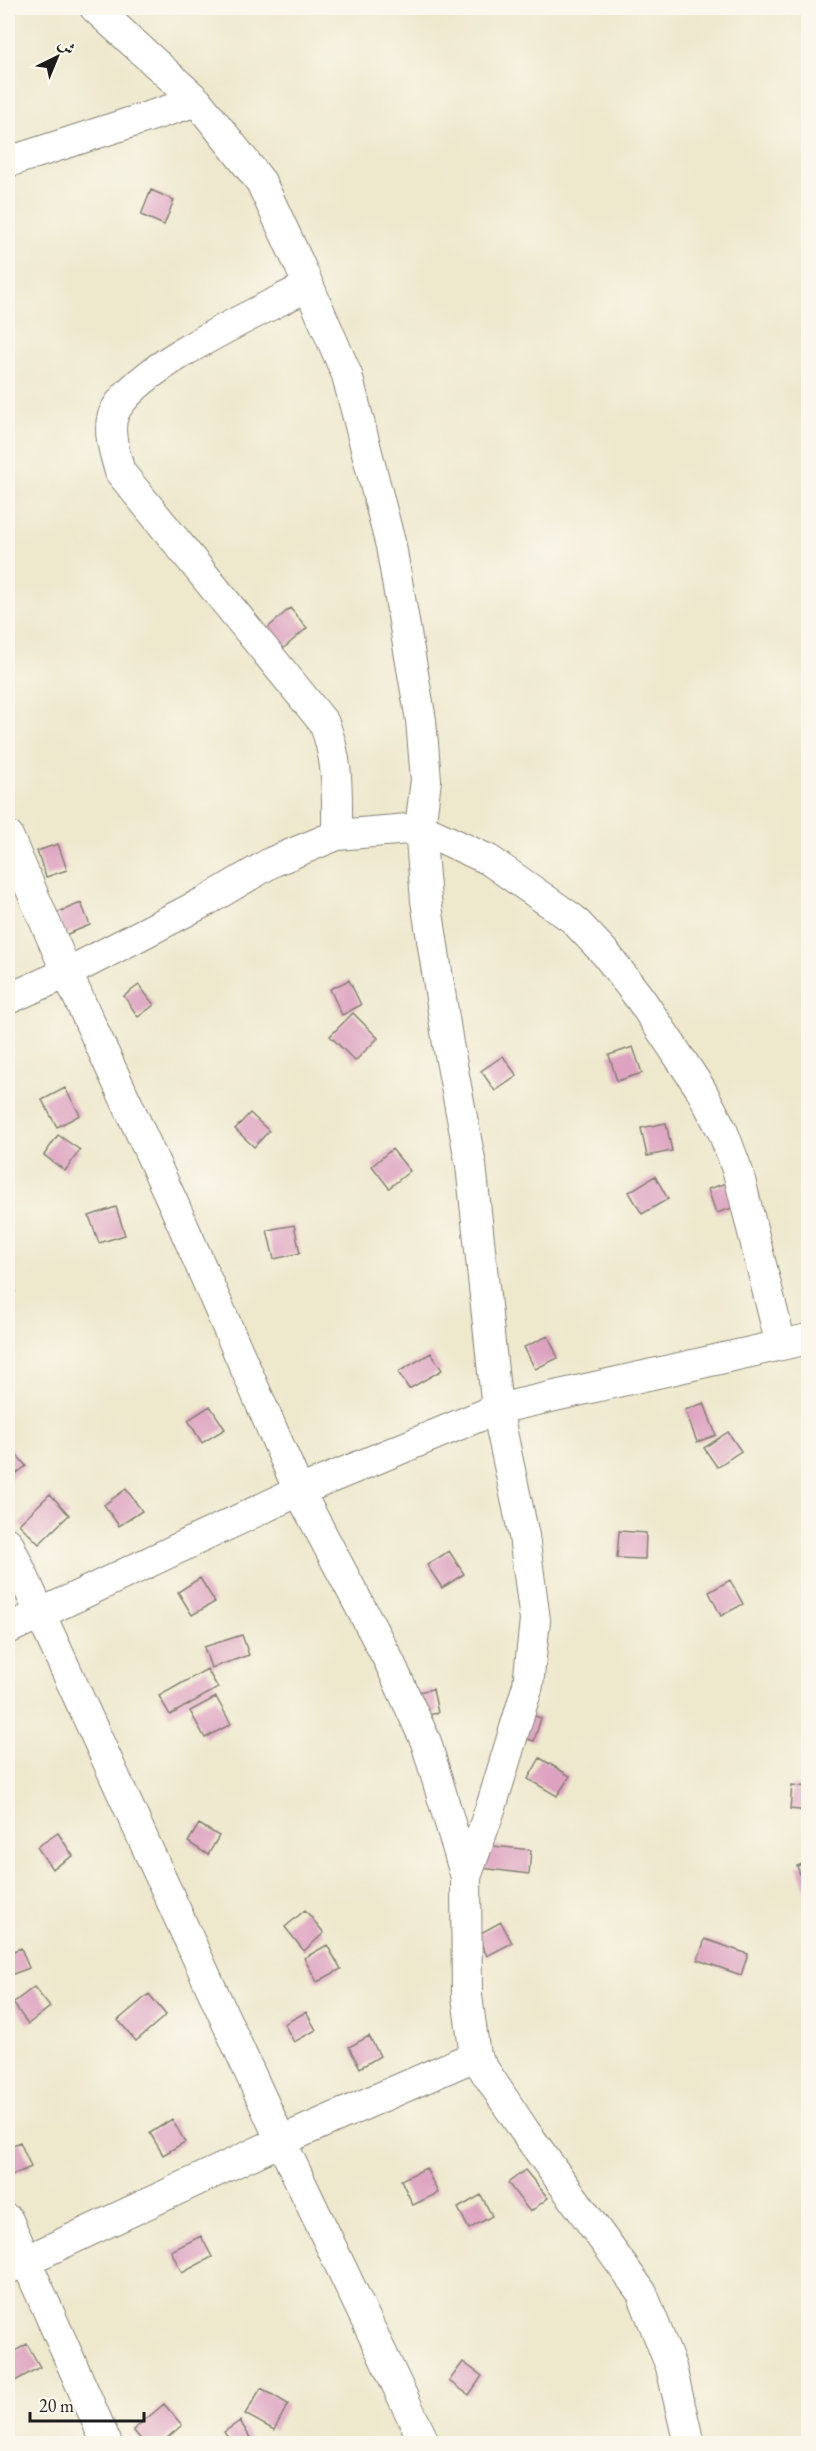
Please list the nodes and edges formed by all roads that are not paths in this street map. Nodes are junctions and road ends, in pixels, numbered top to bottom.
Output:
1 (95, 8) edge
2 (197, 101) junction
3 (8, 162) edge
4 (308, 286) junction
5 (420, 828) junction
6 (337, 835) junction
7 (8, 836) edge
8 (67, 973) junction
9 (8, 999) edge
10 (795, 1342) edge
11 (497, 1408) junction
12 (299, 1491) junction
13 (8, 1542) edge
14 (40, 1613) junction
15 (8, 1629) edge
16 (466, 1877) junction
17 (475, 2056) junction
18 (281, 2141) junction
19 (8, 2220) edge
20 (17, 2265) edge
21 (106, 2444) edge
22 (425, 2444) edge
23 (689, 2444) edge

1 - 2 street
2 - 3 street
2 - 4 street
4 - 5 street
4 - 6 street
5 - 6 street
5 - 10 street
5 - 11 street
6 - 8 street
7 - 8 street
8 - 9 street
8 - 12 street
10 - 11 street
11 - 12 street
11 - 16 street
12 - 14 street
12 - 16 street
13 - 14 street
14 - 15 street
14 - 18 street
16 - 17 street
17 - 18 street
17 - 23 street
18 - 20 street
18 - 22 street
19 - 20 street
20 - 21 street

